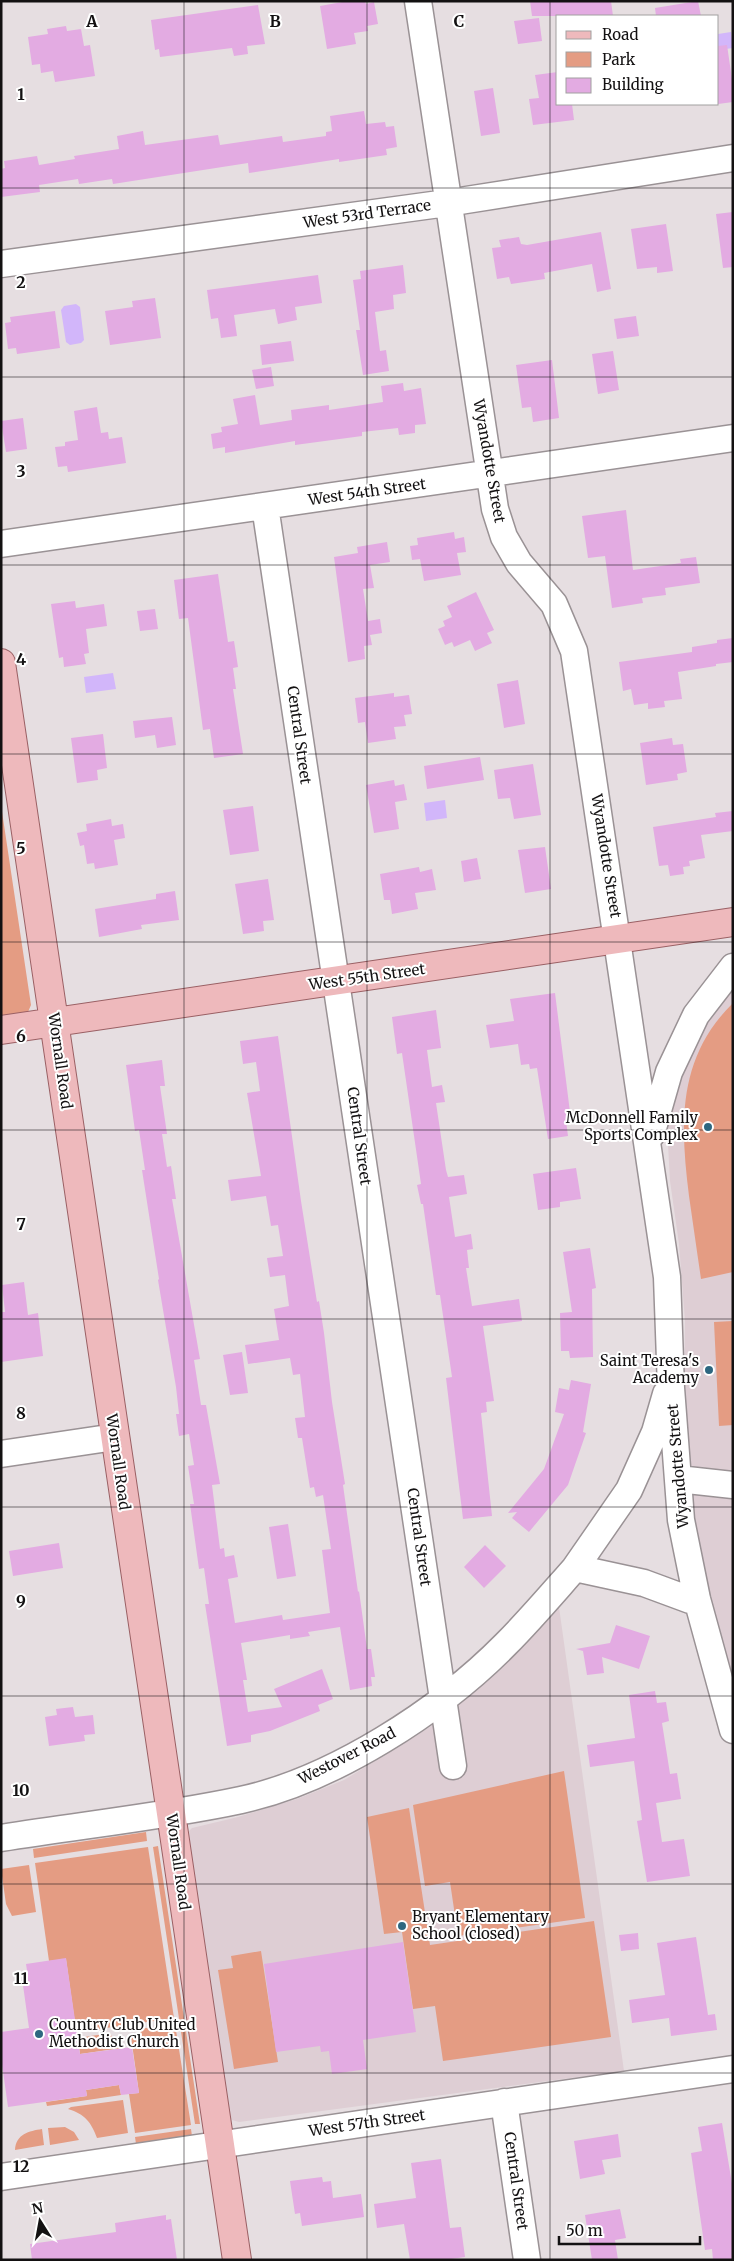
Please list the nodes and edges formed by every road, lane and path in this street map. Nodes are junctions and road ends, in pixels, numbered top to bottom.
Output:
1 (418, 1) edge
2 (733, 158) edge
3 (447, 203) junction
4 (1, 264) edge
5 (733, 438) edge
6 (489, 474) junction
7 (265, 506) junction
8 (1, 544) edge
9 (1, 664) edge
10 (733, 922) edge
11 (618, 939) junction
12 (733, 967) edge
13 (336, 981) junction
14 (54, 1022) junction
15 (1, 1030) edge
16 (648, 1145) junction
17 (671, 1388) junction
18 (115, 1437) junction
19 (1, 1454) edge
20 (678, 1479) junction
21 (733, 1485) edge
22 (575, 1568) junction
23 (697, 1598) junction
24 (443, 1700) junction
25 (733, 1730) edge
26 (453, 1766) dead end
27 (171, 1812) junction
28 (1, 1838) edge
29 (733, 2069) edge
30 (504, 2102) junction
31 (220, 2144) junction
32 (1, 2177) edge
33 (237, 2260) edge
34 (527, 2260) edge

1 - 3 street, Wyandotte Street
2 - 3 street, West 53rd Terrace
3 - 4 street, West 53rd Terrace
3 - 6 street, Wyandotte Street
5 - 6 street, West 54th Street
6 - 7 street, West 54th Street
6 - 11 street, Wyandotte Street
7 - 8 street, West 54th Street
7 - 13 street, Central Street
9 - 14 main road, Wornall Road
10 - 11 main road, West 55th Street
11 - 13 main road, West 55th Street
11 - 16 street, Wyandotte Street
12 - 16 street
13 - 14 main road, West 55th Street
13 - 24 street, Central Street
14 - 15 main road, West 55th Street
14 - 18 main road, Wornall Road
16 - 17 street, Wyandotte Street
17 - 20 street, Wyandotte Street
17 - 22 street, Westover Road
18 - 19 street
18 - 27 main road, Wornall Road
20 - 21 street
20 - 23 street, Wyandotte Street
22 - 23 street
22 - 24 street, Westover Road
23 - 25 street, Wyandotte Street
24 - 26 street, Central Street
24 - 27 street, Westover Road
27 - 28 street, Westover Road
27 - 31 main road, Wornall Road
29 - 30 street, West 57th Street
30 - 31 street, West 57th Street
30 - 34 street, Central Street
31 - 32 street, West 57th Street
31 - 33 main road, Wornall Road

